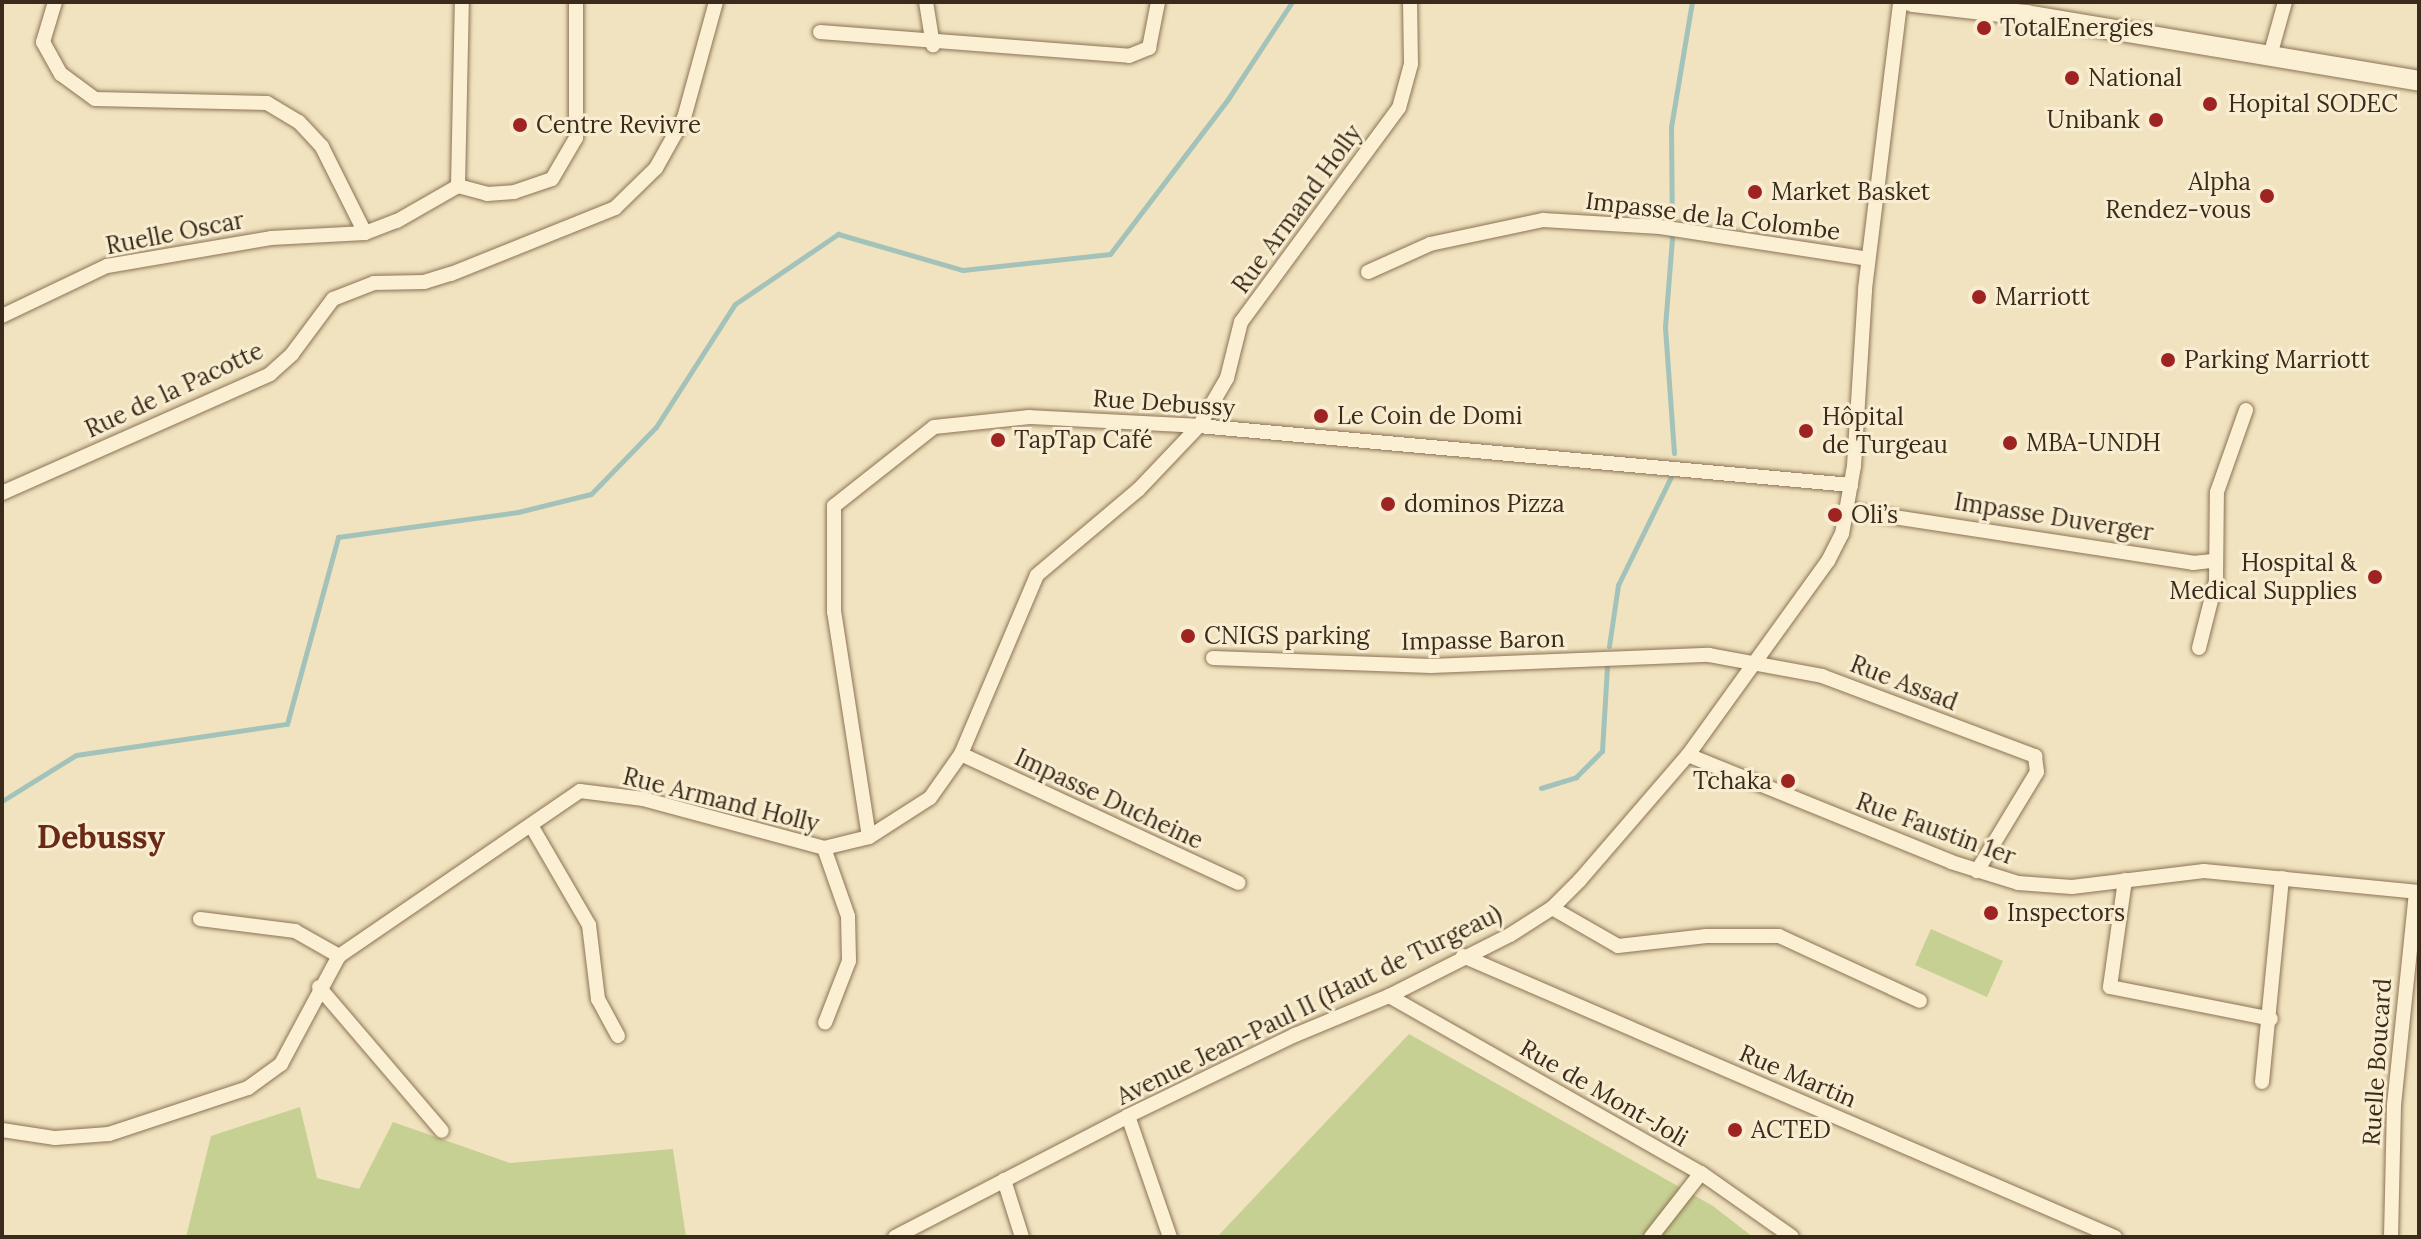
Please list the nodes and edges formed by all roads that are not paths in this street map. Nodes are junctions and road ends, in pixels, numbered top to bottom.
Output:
1 (55, 2) edge
2 (462, 2) edge
3 (576, 2) edge
4 (716, 2) edge
5 (926, 2) edge
6 (1158, 2) edge
7 (1410, 2) edge
8 (1900, 2) edge
9 (1912, 2) edge
10 (2285, 2) edge
11 (820, 32) dead end
12 (933, 45) junction
13 (2270, 56) junction
14 (2419, 81) edge
15 (458, 186) junction
16 (365, 233) junction
17 (1868, 259) junction
18 (1368, 272) dead end
19 (2, 316) edge
20 (2246, 410) dead end
21 (1199, 426) junction
22 (1851, 485) junction
23 (2, 493) edge
24 (1848, 510) junction
25 (2213, 561) junction
26 (2199, 648) dead end
27 (1213, 658) dead end
28 (1755, 659) junction
29 (961, 754) junction
30 (1688, 755) junction
31 (532, 827) junction
32 (869, 837) junction
33 (824, 848) junction
34 (1977, 871) junction
35 (2282, 878) junction
36 (2125, 880) junction
37 (1239, 883) dead end
38 (2417, 892) edge
39 (1552, 908) junction
40 (200, 919) dead end
41 (339, 956) junction
42 (1463, 956) junction
43 (319, 987) junction
44 (1389, 996) junction
45 (1920, 1001) dead end
46 (2271, 1019) junction
47 (825, 1023) dead end
48 (618, 1036) dead end
49 (2262, 1082) dead end
50 (1128, 1116) junction
51 (2, 1130) edge
52 (442, 1131) dead end
53 (1701, 1173) junction
54 (1004, 1180) junction
55 (895, 1237) edge
56 (1022, 1237) edge
57 (1170, 1237) edge
58 (1651, 1237) edge
59 (1792, 1237) edge
60 (2115, 1237) edge
61 (2391, 1237) edge

1 - 16 street
2 - 15 street
3 - 15 street
4 - 23 street, Rue de la Pacotte
5 - 12 street
6 - 12 street
7 - 21 street, Rue Armand Holly
8 - 17 street, Avenue Jean-Paul II (Haut de Turgeau)
9 - 13 street
10 - 13 street
11 - 12 street
13 - 14 street
15 - 16 street, Ruelle Oscar
16 - 19 street, Ruelle Oscar
17 - 18 street, Impasse de la Colombe
17 - 22 street, Avenue Jean-Paul II (Haut de Turgeau)
20 - 25 street
21 - 22 street, Rue Debussy
21 - 29 street, Rue Armand Holly
21 - 32 street, Rue Debussy
22 - 24 street, Avenue Jean-Paul II (Haut de Turgeau)
24 - 25 street, Impasse Duverger
24 - 28 street, Avenue Jean-Paul II (Haut de Turgeau)
25 - 26 street
27 - 28 street, Impasse Baron
28 - 30 street, Avenue Jean-Paul II (Haut de Turgeau)
28 - 34 street, Rue Assad
29 - 32 street, Rue Armand Holly
29 - 37 street, Impasse Ducheine
30 - 34 street, Rue Faustin 1er
30 - 39 street, Avenue Jean-Paul II (Haut de Turgeau)
31 - 33 street, Rue Armand Holly
31 - 41 street, Rue Armand Holly
31 - 48 street
32 - 33 street, Rue Armand Holly
33 - 47 street
34 - 36 street, Rue Faustin 1er
35 - 36 street, Rue Faustin 1er
35 - 38 street, Rue Faustin 1er
35 - 46 street
36 - 46 street
38 - 61 street, Ruelle Boucard
39 - 42 street, Avenue Jean-Paul II (Haut de Turgeau)
39 - 45 street
40 - 41 street
41 - 43 street, Rue Armand Holly
42 - 44 street, Avenue Jean-Paul II (Haut de Turgeau)
42 - 60 street, Rue Martin
43 - 51 street, Rue Armand Holly
43 - 52 street
44 - 50 street, Avenue Jean-Paul II (Haut de Turgeau)
44 - 53 street, Rue de Mont-Joli
46 - 49 street
50 - 54 street, Avenue Jean-Paul II (Haut de Turgeau)
50 - 57 street
53 - 58 street
53 - 59 street, Rue de Mont-Joli
54 - 55 street, Avenue Jean-Paul II (Haut de Turgeau)
54 - 56 street

